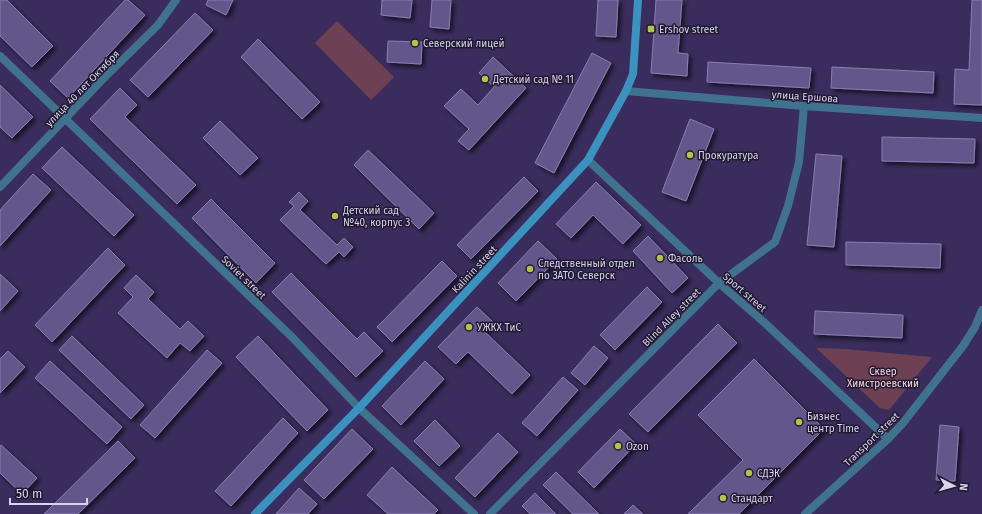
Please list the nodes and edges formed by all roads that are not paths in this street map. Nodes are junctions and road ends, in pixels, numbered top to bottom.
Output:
1 (176, 0) edge
2 (638, 0) edge
3 (0, 56) edge
4 (626, 91) junction
5 (804, 106) junction
6 (65, 118) junction
7 (982, 118) edge
8 (588, 160) junction
9 (0, 187) edge
10 (719, 283) junction
11 (982, 310) edge
12 (359, 408) junction
13 (888, 439) junction
14 (255, 514) edge
15 (474, 514) edge
16 (490, 514) edge
17 (805, 514) edge

1 - 6 street, улица 40 лет Октября
2 - 4 main road, Kalinin street
3 - 6 street, Soviet street
4 - 5 street, улица Ершова
4 - 8 main road, Kalinin street
5 - 7 street, улица Ершова
5 - 10 street, Blind Alley street
6 - 9 street, улица 40 лет Октября
6 - 12 street, Soviet street
8 - 10 street, Sport street
8 - 12 main road, Kalinin street
10 - 13 street, Sport street
10 - 16 street, Blind Alley street
11 - 13 street, Transport street
12 - 14 main road, Kalinin street
12 - 15 street, Soviet street
13 - 17 street, Transport street

